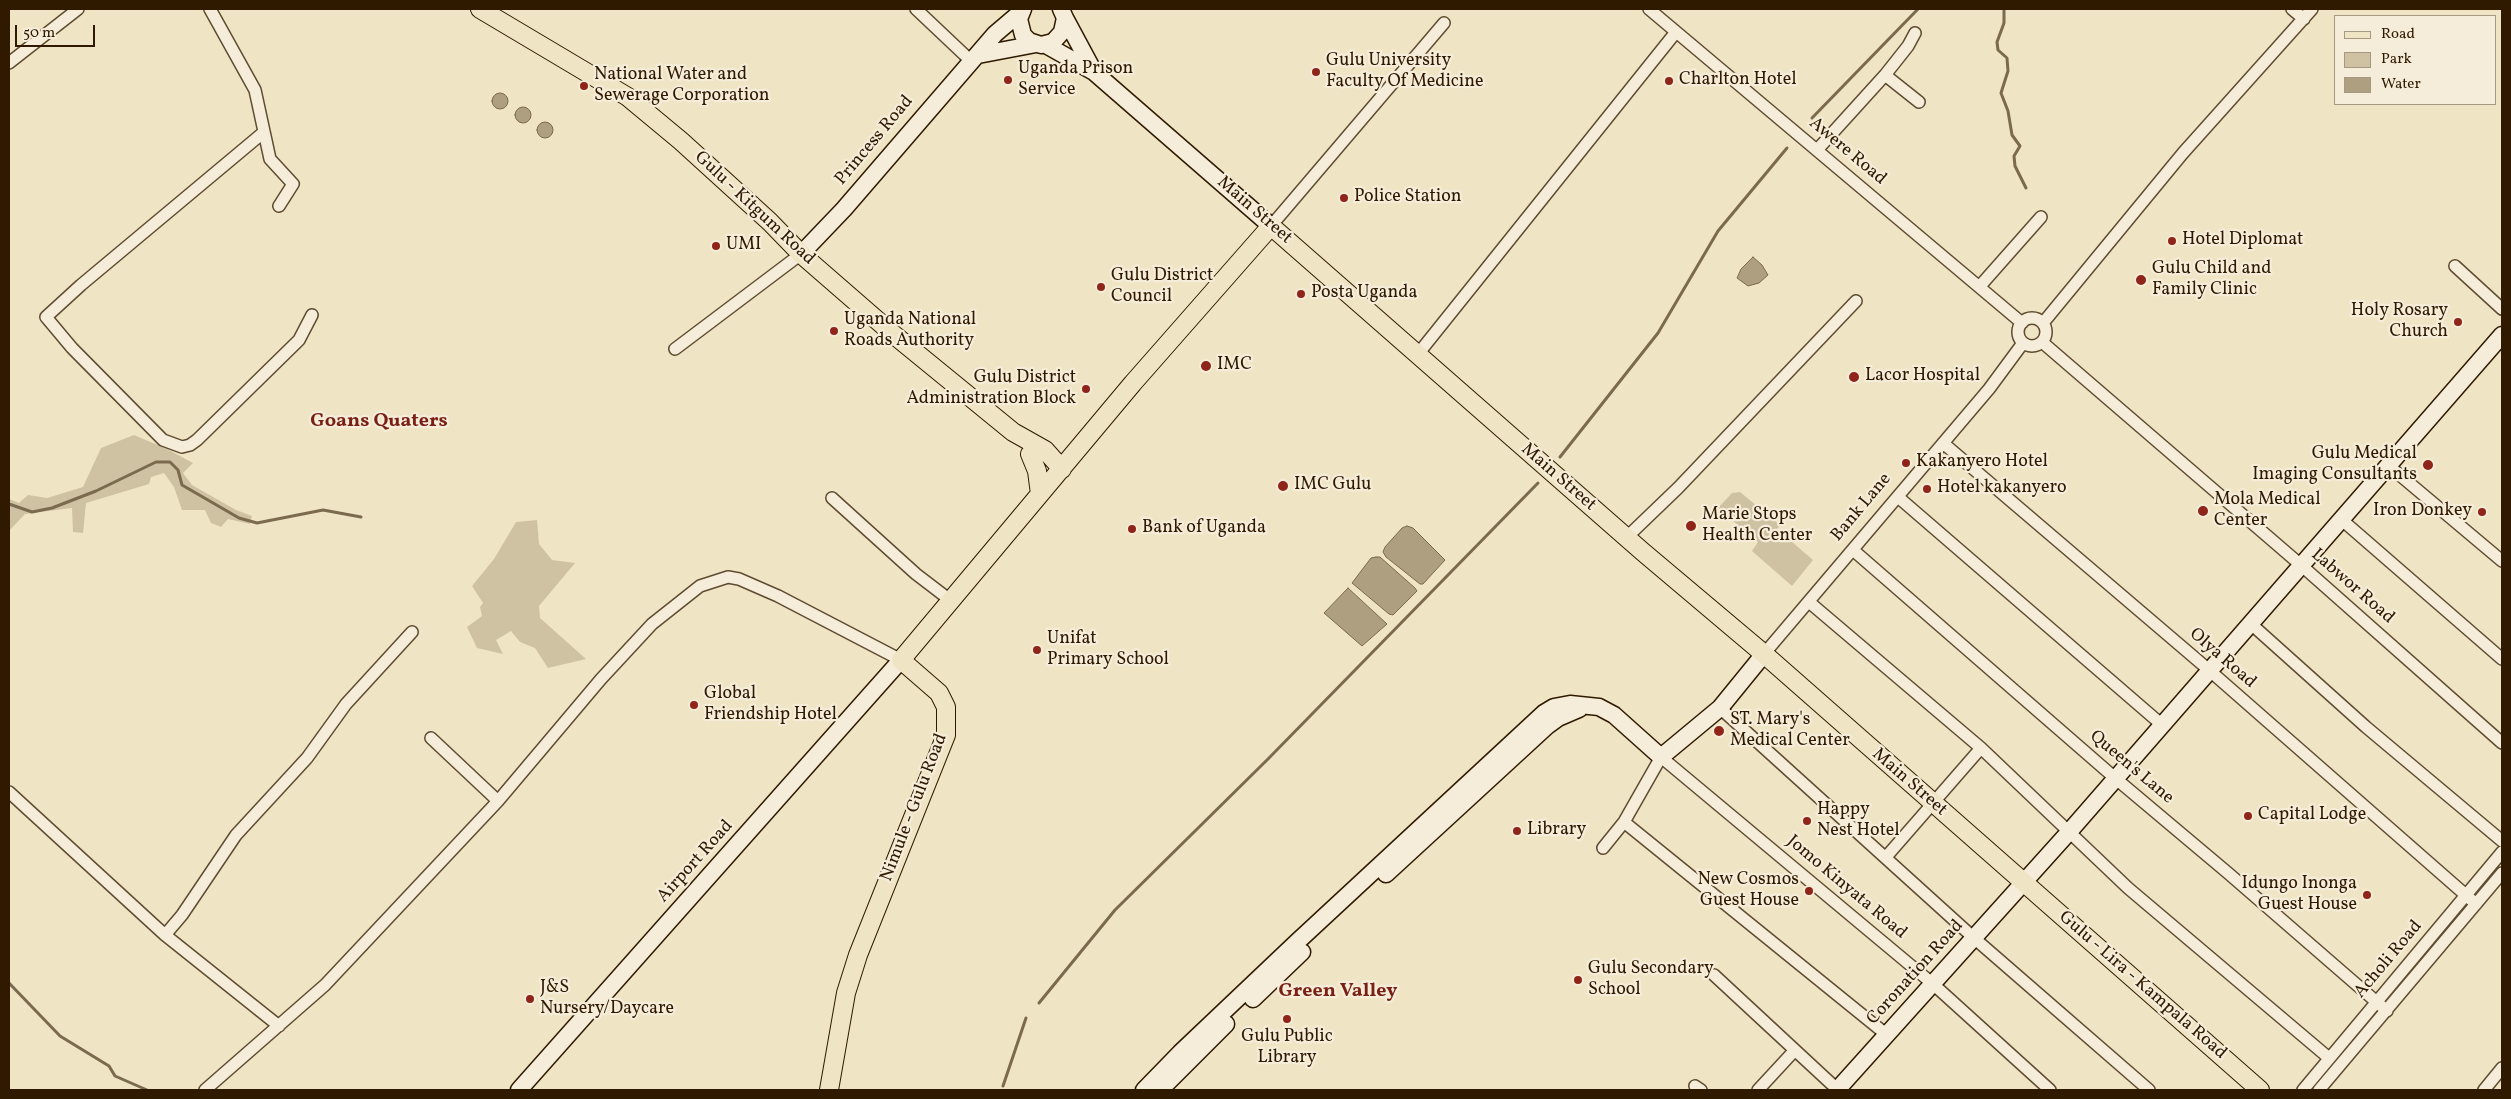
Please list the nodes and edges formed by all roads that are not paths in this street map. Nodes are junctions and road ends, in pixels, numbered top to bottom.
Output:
1 (78, 9) edge
2 (210, 9) edge
3 (480, 9) edge
4 (916, 9) edge
5 (1649, 9) edge
6 (2292, 9) edge
7 (2312, 9) edge
8 (1022, 10) edge
9 (1063, 14) edge
10 (2304, 19) junction
11 (1444, 22) dead end
12 (1676, 32) junction
13 (1915, 33) dead end
14 (1041, 44) junction
15 (975, 58) junction
16 (9, 63) edge
17 (1094, 72) junction
18 (1885, 75) junction
19 (1919, 102) dead end
20 (264, 132) junction
21 (1817, 150) junction
22 (279, 206) dead end
23 (2041, 217) dead end
24 (1271, 226) junction
25 (801, 254) junction
26 (2455, 266) dead end
27 (1980, 286) junction
28 (1856, 301) dead end
29 (2502, 309) edge
30 (312, 315) dead end
31 (2022, 323) junction
32 (2043, 323) junction
33 (2502, 335) edge
34 (2042, 342) junction
35 (2023, 343) junction
36 (674, 349) dead end
37 (1418, 354) junction
38 (1943, 443) junction
39 (1077, 451) junction
40 (1037, 452) junction
41 (2389, 466) junction
42 (1059, 472) junction
43 (1040, 494) junction
44 (1898, 497) junction
45 (832, 498) dead end
46 (2342, 520) junction
47 (1627, 537) junction
48 (1853, 550) junction
49 (2502, 562) edge
50 (2302, 566) junction
51 (950, 600) junction
52 (1809, 602) junction
53 (2250, 623) junction
54 (412, 632) dead end
55 (1764, 654) junction
56 (2502, 659) edge
57 (901, 660) junction
58 (2209, 670) junction
59 (1720, 708) junction
60 (2161, 724) junction
61 (431, 738) dead end
62 (2502, 743) edge
63 (1981, 748) junction
64 (1661, 757) junction
65 (2115, 778) junction
66 (9, 792) edge
67 (498, 800) junction
68 (1933, 802) junction
69 (1624, 822) junction
70 (2069, 832) junction
71 (2502, 841) edge
72 (1603, 848) dead end
73 (2502, 852) edge
74 (1886, 857) junction
75 (2502, 873) edge
76 (2024, 882) junction
77 (2466, 896) junction
78 (2476, 904) junction
79 (165, 935) junction
80 (1974, 938) junction
81 (1714, 975) dead end
82 (1933, 984) junction
83 (2376, 1002) junction
84 (1239, 1005) junction
85 (2387, 1011) junction
86 (279, 1026) junction
87 (1887, 1035) junction
88 (1796, 1050) junction
89 (2329, 1058) junction
90 (2502, 1068) edge
91 (524, 1089) edge
92 (205, 1090) edge
93 (829, 1090) edge
94 (1144, 1090) edge
95 (1160, 1090) edge
96 (1758, 1090) edge
97 (1838, 1090) edge
98 (2050, 1090) edge
99 (2149, 1090) edge
100 (2260, 1090) edge
101 (2303, 1090) edge
102 (2319, 1090) edge
103 (2484, 1090) edge

1 - 16 street
2 - 20 street
3 - 25 main road, Gulu - Kitgum Road
4 - 15 street
5 - 12 street, Awere Road
6 - 10 street
7 - 10 street
8 - 14 street
8 - 15 street, Princess Road
9 - 14 street
9 - 17 street
10 - 32 street
11 - 24 street
12 - 21 street, Awere Road
12 - 37 street
13 - 18 street
14 - 15 street
14 - 17 street
15 - 25 street, Princess Road
17 - 24 street, Main Street
18 - 19 street
18 - 21 street
20 - 22 street
20 - 30 street
21 - 27 street, Awere Road
23 - 27 street
24 - 37 main road, Main Street
24 - 39 main road
25 - 36 street
25 - 40 main road, Gulu - Kitgum Road
26 - 29 street
27 - 31 street, Awere Road
28 - 47 street
31 - 32 street
31 - 35 street
32 - 34 street
33 - 41 street, Coronation Road
34 - 35 street
34 - 50 street, Labwor Road
35 - 38 street, Bank Lane
37 - 47 main road, Main Street
38 - 44 street, Bank Lane
38 - 58 street, Olya Road
39 - 40 main road
39 - 42 main road
40 - 42 main road, Gulu - Kitgum Road
40 - 43 main road
41 - 46 street, Coronation Road
41 - 49 street
42 - 43 main road
43 - 51 main road
44 - 48 street, Bank Lane
44 - 60 street
45 - 51 street
46 - 50 street, Coronation Road
46 - 56 street
47 - 55 main road, Main Street
48 - 52 street, Bank Lane
48 - 65 street, Queen's Lane
50 - 53 street, Coronation Road
50 - 62 street, Labwor Road
51 - 57 main road
52 - 55 street, Bank Lane
52 - 63 street
53 - 58 street, Coronation Road
53 - 71 street
54 - 79 street
55 - 59 street, Bank Lane
55 - 68 main road, Main Street
57 - 67 street
57 - 91 street, Airport Road
57 - 93 main road, Nimule - Gulu Road
58 - 60 street, Coronation Road
58 - 77 street, Olya Road
59 - 64 street, Bank Lane
59 - 74 street
60 - 65 street, Coronation Road
61 - 67 street
63 - 68 street
63 - 70 street
64 - 69 street
64 - 82 street, Jomo Kinyata Road
64 - 84 street
65 - 70 street, Coronation Road
65 - 83 street, Queen's Lane
66 - 79 street
67 - 86 street
68 - 74 street
68 - 76 main road, Main Street
69 - 72 street
69 - 87 street
70 - 76 street, Coronation Road
70 - 89 street
73 - 77 street, Acholi Road
74 - 80 street
75 - 78 street, Acholi Road
76 - 80 street, Coronation Road
76 - 100 main road, Gulu - Lira - Kampala Road
77 - 78 street, Olya Road
77 - 83 street, Acholi Road
78 - 85 street, Acholi Road
79 - 86 street
80 - 82 street, Coronation Road
80 - 99 street
81 - 88 street
82 - 87 street, Coronation Road
82 - 98 street, Jomo Kinyata Road
83 - 85 street, Queen's Lane
83 - 89 street, Acholi Road
84 - 94 street
84 - 95 street
85 - 102 street, Acholi Road
86 - 92 street
87 - 97 street, Coronation Road
88 - 96 street
88 - 97 street
89 - 101 street, Acholi Road
90 - 103 street

